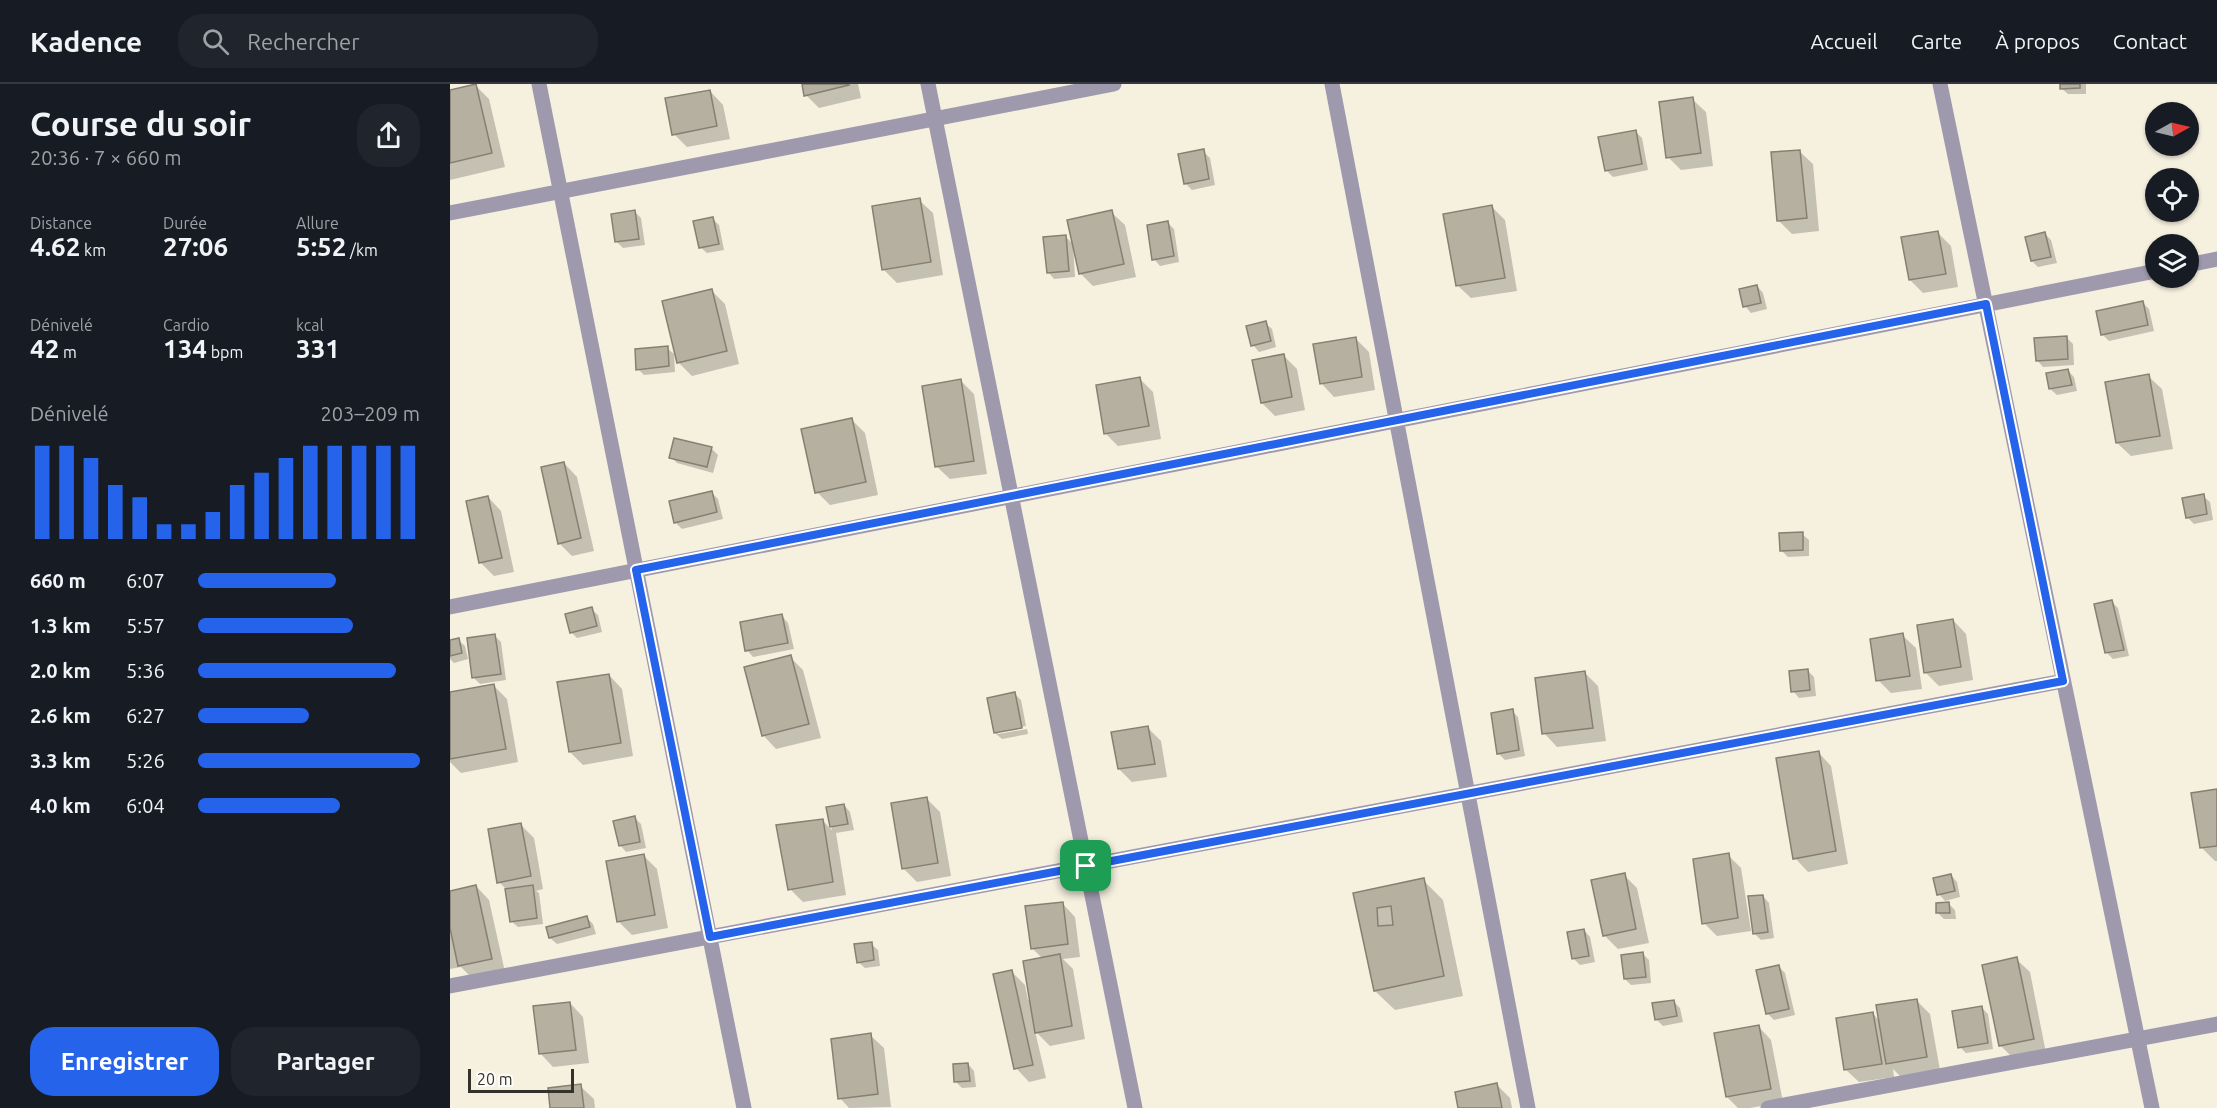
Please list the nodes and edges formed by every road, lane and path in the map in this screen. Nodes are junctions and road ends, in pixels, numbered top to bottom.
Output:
1 (539, 84) edge
2 (928, 84) edge
3 (1114, 84) edge
4 (1332, 84) edge
5 (1940, 84) edge
6 (935, 119) junction
7 (560, 192) junction
8 (450, 213) edge
9 (2217, 259) edge
10 (2199, 263) edge
11 (2145, 273) edge
12 (1986, 304) junction
13 (1397, 420) junction
14 (1011, 496) junction
15 (636, 570) junction
16 (450, 607) edge
17 (2063, 681) junction
18 (1467, 794) junction
19 (1086, 866) junction
20 (710, 937) junction
21 (450, 986) edge
22 (2217, 1024) edge
23 (2138, 1039) junction
24 (744, 1108) edge
25 (1135, 1108) edge
26 (1528, 1108) edge
27 (1768, 1108) edge
28 (2152, 1108) edge

1 - 7 street
2 - 6 street
3 - 6 street
4 - 13 street
5 - 12 street
6 - 7 street
6 - 14 street
7 - 8 street
7 - 15 street
9 - 10 street
11 - 12 street
12 - 13 street
12 - 17 street
13 - 14 street
13 - 18 street
14 - 15 street
14 - 19 street
15 - 16 street
15 - 20 street
17 - 18 street
17 - 23 street
18 - 19 street
18 - 26 street
19 - 20 street
19 - 25 street
20 - 21 street
20 - 24 street
22 - 23 street
23 - 27 street
23 - 28 street

